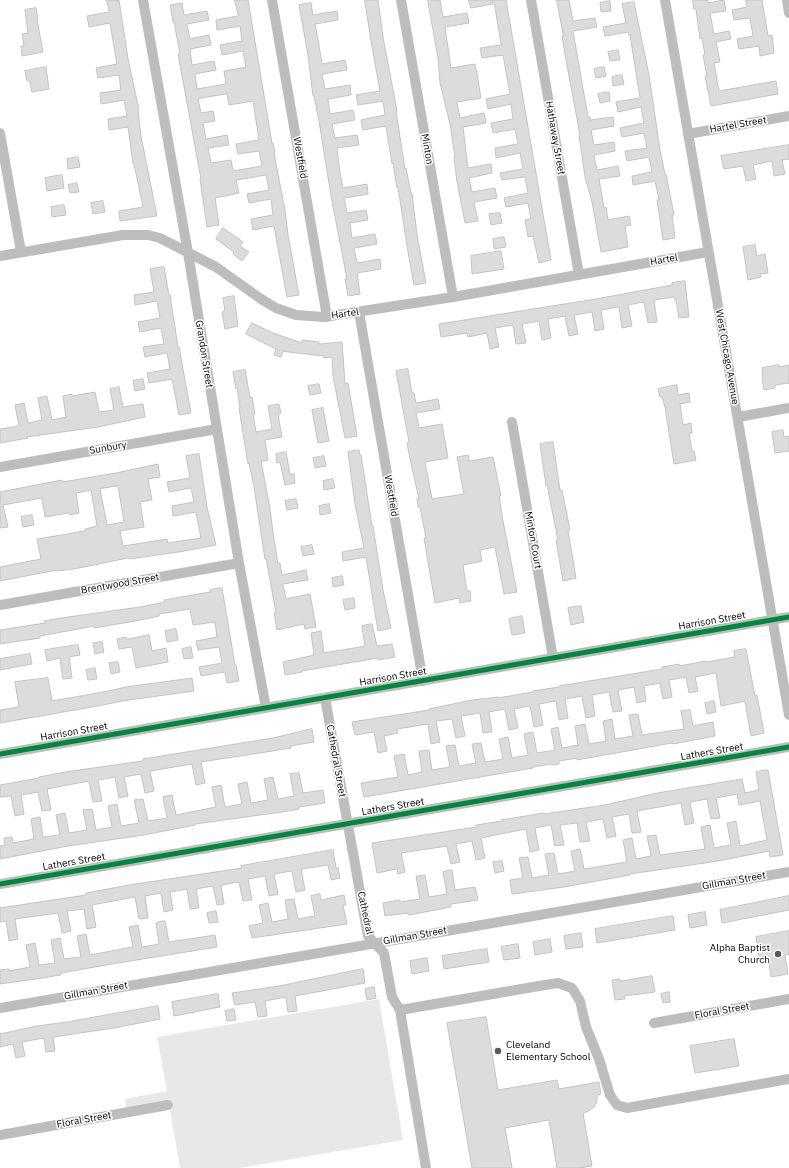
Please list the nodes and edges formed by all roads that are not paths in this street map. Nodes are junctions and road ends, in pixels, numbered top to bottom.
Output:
1 (143, 0) edge
2 (272, 0) edge
3 (401, 0) edge
4 (531, 0) edge
5 (664, 0) edge
6 (787, 0) edge
7 (789, 13) edge
8 (789, 116) edge
9 (0, 133) edge
10 (688, 134) junction
11 (21, 252) junction
12 (708, 252) junction
13 (188, 253) junction
14 (0, 256) edge
15 (579, 275) junction
16 (453, 297) junction
17 (359, 312) junction
18 (327, 317) junction
19 (789, 408) edge
20 (738, 417) junction
21 (512, 422) dead end
22 (217, 429) junction
23 (0, 467) edge
24 (240, 563) junction
25 (0, 605) edge
26 (789, 617) edge
27 (772, 620) junction
28 (553, 658) junction
29 (424, 680) junction
30 (325, 698) junction
31 (266, 708) junction
32 (789, 715) edge
33 (789, 747) edge
34 (0, 754) edge
35 (348, 824) junction
36 (789, 872) edge
37 (0, 884) edge
38 (375, 943) junction
39 (789, 999) edge
40 (0, 1008) edge
41 (400, 1010) junction
42 (654, 1022) dead end
43 (789, 1079) edge
44 (168, 1105) dead end
45 (0, 1135) edge
46 (426, 1168) edge

1 - 13 street, Grandon Street
2 - 18 street, Westfield
3 - 16 street, Minton
4 - 15 street, Hathaway Street
5 - 10 street, West Chicago Avenue
6 - 7 street
8 - 10 street, Hartel Street
9 - 11 street
10 - 12 street, West Chicago Avenue
11 - 13 street, Hartel
11 - 14 street, Hartel
12 - 15 street, Hartel
12 - 20 street, West Chicago Avenue
13 - 18 street, Hartel
13 - 22 street, Grandon Street
15 - 16 street, Hartel
16 - 17 street, Hartel
17 - 18 street, Hartel
17 - 29 street, Westfield
19 - 20 street
20 - 27 street, West Chicago Avenue
21 - 28 street, Minton Court
22 - 23 street, Sunbury
22 - 24 street, Grandon Street
24 - 25 street, Brentwood Street
24 - 31 street, Grandon Street
26 - 27 street, Harrison Street
27 - 28 street, Harrison Street
27 - 32 street, West Chicago Avenue
28 - 29 street, Harrison Street
29 - 30 street, Harrison Street
30 - 31 street, Harrison Street
30 - 35 street, Cathedral Street
31 - 34 street, Harrison Street
33 - 35 street, Lathers Street
35 - 37 street, Lathers Street
35 - 38 street, Cathedral
36 - 38 street, Gillman Street
38 - 40 street, Gillman Street
38 - 41 street, Cathedral
39 - 42 street, Floral Street
41 - 43 street
41 - 46 street
44 - 45 street, Floral Street

